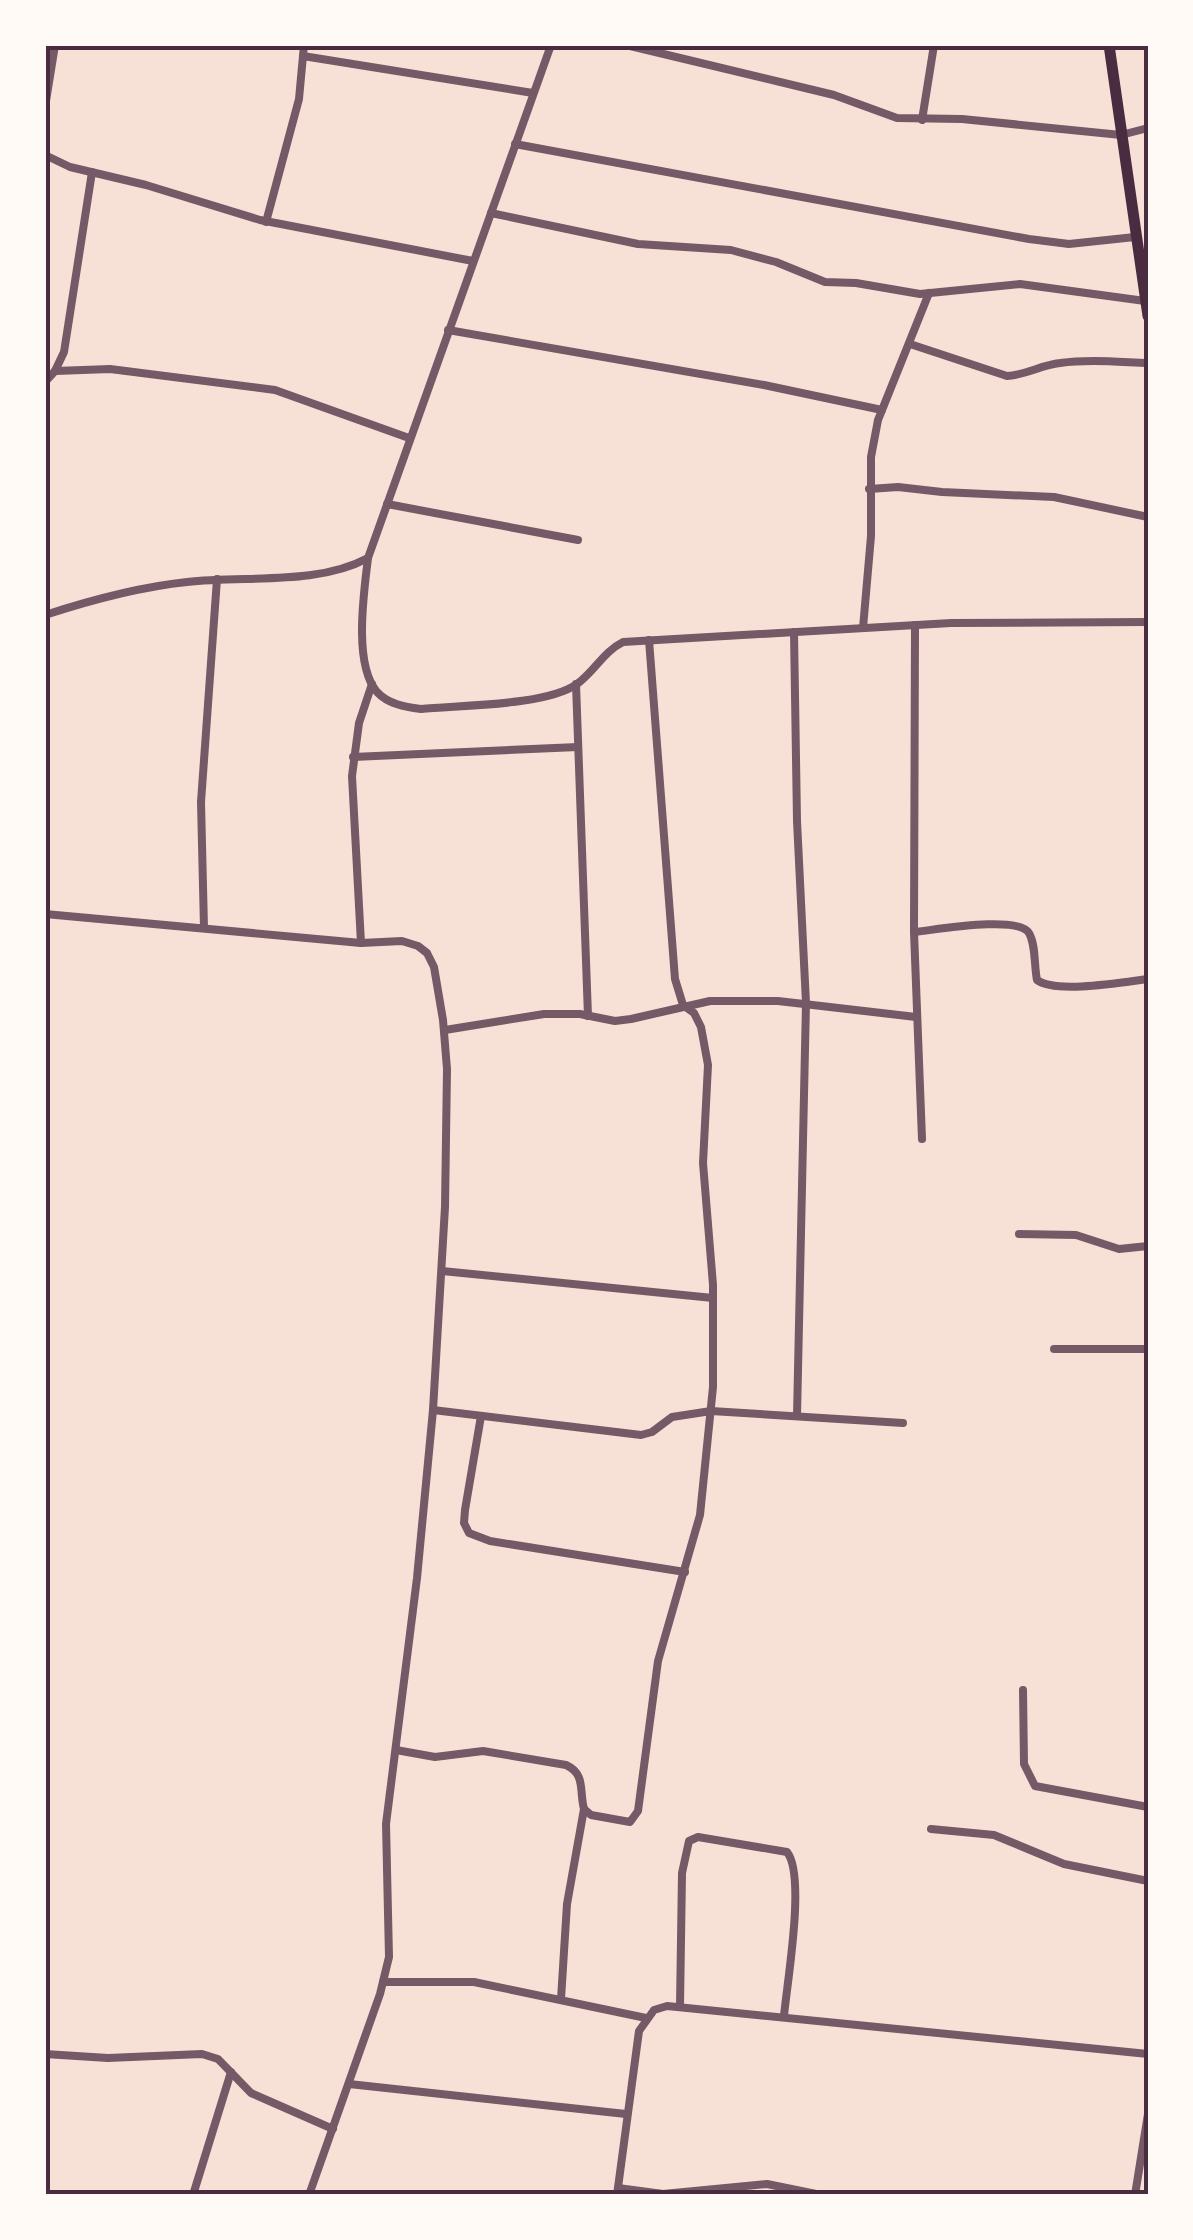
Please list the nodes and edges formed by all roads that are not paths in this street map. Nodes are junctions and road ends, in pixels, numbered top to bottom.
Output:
1 (54, 45) edge
2 (304, 45) edge
3 (551, 45) edge
4 (626, 45) edge
5 (934, 45) edge
6 (1109, 45) edge
7 (303, 56) junction
8 (534, 93) junction
9 (45, 107) edge
10 (922, 120) junction
11 (1148, 128) edge
12 (1121, 135) junction
13 (516, 144) junction
14 (45, 155) edge
15 (92, 172) junction
16 (490, 213) junction
17 (266, 222) junction
18 (1140, 241) edge
19 (473, 262) junction
20 (929, 293) junction
21 (1145, 301) junction
22 (1148, 316) edge
23 (448, 330) junction
24 (910, 344) junction
25 (1148, 363) edge
26 (55, 371) junction
27 (45, 382) edge
28 (882, 410) junction
29 (409, 438) junction
30 (870, 489) junction
31 (386, 504) junction
32 (1148, 517) edge
33 (578, 540) dead end
34 (368, 558) junction
35 (217, 579) junction
36 (45, 615) edge
37 (1148, 622) edge
38 (915, 625) junction
39 (863, 628) junction
40 (794, 632) junction
41 (649, 640) junction
42 (372, 684) junction
43 (576, 684) junction
44 (578, 747) junction
45 (353, 758) junction
46 (45, 914) edge
47 (204, 928) junction
48 (914, 932) junction
49 (361, 942) junction
50 (1148, 979) edge
51 (806, 1003) junction
52 (683, 1005) junction
53 (588, 1016) junction
54 (916, 1017) junction
55 (444, 1030) junction
56 (922, 1139) dead end
57 (1019, 1234) dead end
58 (1148, 1246) edge
59 (442, 1271) junction
60 (713, 1298) junction
61 (1148, 1349) edge
62 (1054, 1350) dead end
63 (433, 1410) junction
64 (712, 1411) junction
65 (482, 1416) junction
66 (797, 1416) junction
67 (903, 1423) dead end
68 (685, 1572) junction
69 (1023, 1690) dead end
70 (396, 1750) junction
71 (1148, 1807) edge
72 (584, 1810) junction
73 (931, 1829) dead end
74 (1148, 1880) edge
75 (383, 1982) junction
76 (561, 1999) junction
77 (680, 2006) junction
78 (784, 2016) junction
79 (646, 2018) junction
80 (45, 2054) edge
81 (1148, 2054) edge
82 (231, 2072) junction
83 (348, 2084) junction
84 (626, 2114) junction
85 (1148, 2114) edge
86 (333, 2129) junction
87 (618, 2192) edge
88 (192, 2195) edge
89 (309, 2195) edge
90 (822, 2195) edge
91 (1135, 2195) edge

1 - 9 street
2 - 7 street
3 - 8 street
4 - 10 street
5 - 10 street
6 - 12 main road
7 - 8 street
7 - 17 street
8 - 13 street
10 - 12 street
11 - 12 street
12 - 18 main road
13 - 16 street
13 - 18 street
14 - 15 street
15 - 17 street
15 - 26 street
16 - 19 street
16 - 20 street
17 - 19 street
18 - 21 main road
19 - 23 street
20 - 21 street
20 - 24 street
21 - 22 main road
23 - 28 street
23 - 29 street
24 - 25 street
24 - 28 street
26 - 27 street
26 - 29 street
28 - 30 street
29 - 31 street
30 - 32 street
30 - 39 street
31 - 33 street
31 - 34 street
34 - 35 street
34 - 42 street
35 - 36 street
35 - 47 street
37 - 38 street
38 - 39 street
38 - 48 street
39 - 40 street
40 - 41 street
40 - 51 street
41 - 43 street
41 - 52 street
42 - 43 street
42 - 45 street
43 - 44 street
44 - 45 street
44 - 53 street
45 - 49 street
46 - 47 street
47 - 49 street
48 - 50 street
48 - 54 street
49 - 55 street
51 - 52 street
51 - 54 street
51 - 66 street
52 - 53 street
52 - 60 street
53 - 55 street
54 - 56 street
55 - 59 street
57 - 58 street
59 - 60 street
59 - 63 street
60 - 64 street
61 - 62 street
63 - 65 street
63 - 70 street
64 - 65 street
64 - 66 street
64 - 68 street
65 - 68 street
66 - 67 street
68 - 72 street
69 - 71 street
70 - 72 street
70 - 75 street
72 - 76 street
73 - 74 street
75 - 76 street
75 - 83 street
76 - 79 street
77 - 78 street
77 - 78 street
77 - 79 street
78 - 81 street
79 - 84 street
80 - 82 street
82 - 86 street
82 - 88 street
83 - 84 street
83 - 86 street
84 - 87 street
85 - 91 street
86 - 89 street
87 - 90 street

